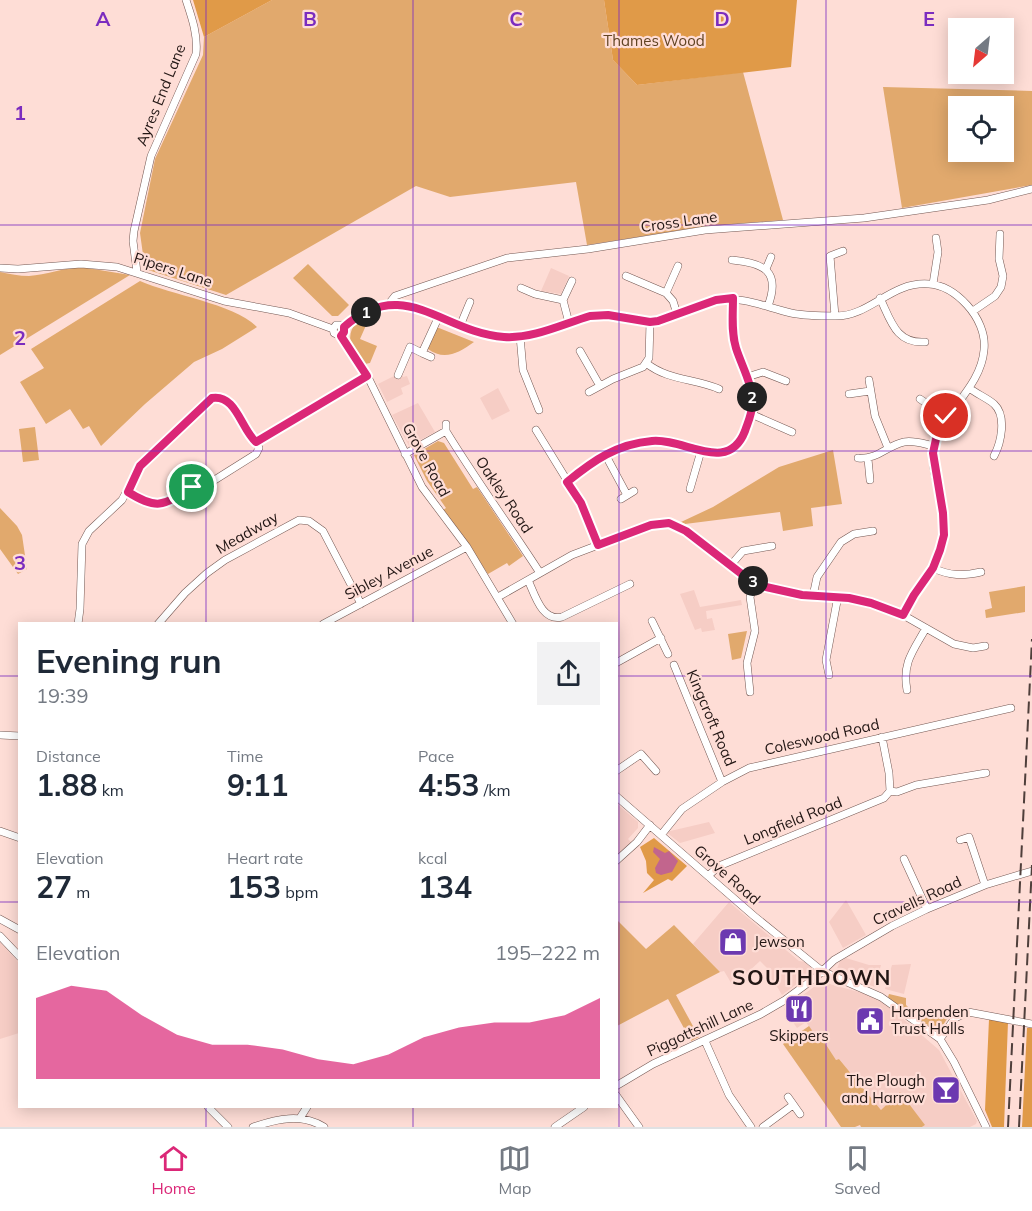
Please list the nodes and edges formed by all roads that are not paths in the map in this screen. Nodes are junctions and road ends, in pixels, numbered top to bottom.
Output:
1 (186, 0) edge
2 (1032, 189) edge
3 (1000, 234) dead end
4 (936, 238) dead end
5 (843, 251) dead end
6 (771, 257) dead end
7 (732, 260) dead end
8 (678, 266) dead end
9 (0, 268) edge
10 (766, 269) junction
11 (137, 272) junction
12 (626, 276) dead end
13 (572, 281) dead end
14 (933, 284) junction
15 (521, 288) dead end
16 (666, 293) junction
17 (733, 298) junction
18 (880, 298) junction
19 (563, 300) junction
20 (470, 302) dead end
21 (388, 305) junction
22 (768, 306) junction
23 (973, 311) junction
24 (677, 314) junction
25 (439, 316) junction
26 (835, 316) junction
27 (650, 322) junction
28 (569, 323) junction
29 (460, 326) junction
30 (344, 327) junction
31 (333, 329) junction
32 (341, 336) junction
33 (519, 336) junction
34 (925, 342) dead end
35 (580, 351) dead end
36 (422, 353) junction
37 (431, 357) dead end
38 (646, 363) junction
39 (398, 375) dead end
40 (367, 376) junction
41 (747, 377) junction
42 (869, 380) dead end
43 (786, 381) dead end
44 (600, 386) junction
45 (969, 388) junction
46 (718, 389) dead end
47 (870, 391) junction
48 (589, 392) dead end
49 (849, 394) dead end
50 (920, 399) dead end
51 (539, 411) dead end
52 (751, 414) junction
53 (948, 418) junction
54 (536, 430) dead end
55 (792, 432) dead end
56 (256, 442) junction
57 (934, 446) junction
58 (888, 448) junction
59 (701, 451) junction
60 (405, 454) junction
61 (605, 454) junction
62 (994, 456) dead end
63 (858, 458) dead end
64 (868, 459) junction
65 (870, 480) dead end
66 (213, 481) dead end
67 (567, 482) junction
68 (192, 487) dead end
69 (690, 489) dead end
70 (128, 492) junction
71 (628, 495) dead end
72 (873, 531) dead end
73 (598, 545) junction
74 (772, 546) dead end
75 (467, 547) junction
76 (730, 566) junction
77 (933, 568) junction
78 (981, 572) dead end
79 (540, 573) junction
80 (528, 580) junction
81 (755, 582) junction
82 (630, 584) dead end
83 (813, 596) junction
84 (838, 596) junction
85 (498, 597) junction
86 (360, 604) junction
87 (903, 615) junction
88 (652, 621) dead end
89 (78, 622) edge
90 (160, 622) edge
91 (327, 622) edge
92 (512, 622) edge
93 (926, 628) junction
94 (661, 638) junction
95 (985, 645) dead end
96 (668, 654) dead end
97 (618, 662) edge
98 (674, 665) dead end
99 (829, 675) dead end
100 (907, 690) dead end
101 (750, 692) dead end
102 (1011, 708) dead end
103 (0, 735) edge
104 (18, 736) edge
105 (882, 737) junction
106 (618, 770) edge
107 (656, 771) dead end
108 (986, 773) dead end
109 (722, 782) junction
110 (890, 791) junction
111 (618, 798) edge
112 (650, 825) junction
113 (0, 831) edge
114 (661, 835) junction
115 (18, 837) edge
116 (960, 840) dead end
117 (618, 859) edge
118 (904, 859) dead end
119 (1032, 871) edge
120 (708, 876) junction
121 (985, 885) junction
122 (927, 909) junction
123 (0, 919) edge
124 (18, 929) edge
125 (0, 936) edge
126 (18, 955) edge
127 (822, 971) junction
128 (1032, 1024) edge
129 (940, 1039) junction
130 (705, 1041) junction
131 (618, 1085) edge
132 (788, 1097) dead end
133 (618, 1098) edge
134 (793, 1105) junction
135 (209, 1108) edge
136 (306, 1108) edge
137 (583, 1108) edge
138 (800, 1114) dead end
139 (300, 1118) junction
140 (228, 1127) edge
141 (253, 1127) edge
142 (324, 1127) edge
143 (555, 1127) edge
144 (639, 1127) edge
145 (751, 1127) edge
146 (763, 1127) edge
147 (986, 1127) edge

1 - 11 street, Ayres End Lane
2 - 21 street, Cross Lane
3 - 23 street
4 - 14 street
5 - 26 street
6 - 10 street
7 - 10 street
8 - 16 street
9 - 11 street, Pipers Lane
10 - 22 street
11 - 31 street, Pipers Lane
12 - 16 street
13 - 19 street
14 - 18 street
14 - 23 street
15 - 19 street
16 - 24 street
17 - 22 street
17 - 24 street
17 - 41 street
18 - 26 street
18 - 34 street
19 - 28 street
20 - 29 street
21 - 25 street
21 - 30 street, Cross Lane
22 - 26 street
23 - 45 street
24 - 27 street
25 - 29 street
25 - 36 street
27 - 28 street
27 - 38 street
28 - 33 street
29 - 33 street
30 - 31 street
30 - 32 street
31 - 32 street, Grove Road
32 - 40 street, Grove Road
33 - 51 street
35 - 44 street
36 - 37 street
36 - 39 street
38 - 44 street
38 - 46 street
40 - 56 street
40 - 60 street, Grove Road
41 - 43 street
41 - 52 street
42 - 47 street
44 - 48 street
45 - 53 street
45 - 62 street
47 - 49 street
47 - 58 street
50 - 53 street
52 - 55 street
52 - 59 street
53 - 57 street
54 - 67 street
56 - 66 street
56 - 70 street
57 - 58 street
57 - 77 street
58 - 64 street
59 - 61 street
59 - 69 street
60 - 75 street, Grove Road
60 - 79 street, Oakley Road
61 - 67 street
61 - 71 street
63 - 64 street
64 - 65 street
67 - 73 street
68 - 70 street
70 - 89 street
72 - 83 street
73 - 76 street
73 - 79 street
74 - 76 street
75 - 85 street, Grove Road
75 - 86 street, Sibley Avenue
76 - 81 street
77 - 78 street
77 - 87 street
79 - 80 street
80 - 82 street
80 - 85 street
81 - 83 street
81 - 101 street
83 - 84 street
84 - 87 street
84 - 99 street
85 - 92 street, Grove Road
86 - 90 street, Meadway
86 - 91 street, Sibley Avenue
87 - 93 street
88 - 94 street
93 - 95 street
93 - 100 street
94 - 96 street
94 - 97 street
98 - 109 street, Kingcroft Road
102 - 105 street, Coleswood Road
103 - 104 street
105 - 109 street, Coleswood Road
105 - 110 street
106 - 107 street
108 - 110 street, Longfield Road
109 - 114 street, Coleswood Road
110 - 120 street, Longfield Road
111 - 112 street, Grove Road
112 - 114 street, Grove Road
112 - 117 street
113 - 115 street
114 - 120 street, Grove Road
116 - 121 street
118 - 122 street
119 - 121 street, Cravells Road
120 - 127 street, Grove Road
121 - 122 street, Cravells Road
122 - 127 street, Cravells Road
123 - 124 street
125 - 126 street
127 - 129 street, Grove Road
127 - 130 street, Piggottshill Lane
128 - 129 street
129 - 147 street
130 - 131 street, Piggottshill Lane
130 - 145 street
132 - 134 street
133 - 144 street
134 - 138 street
134 - 146 street
135 - 140 street
136 - 139 street
137 - 143 street
139 - 141 street
139 - 142 street

